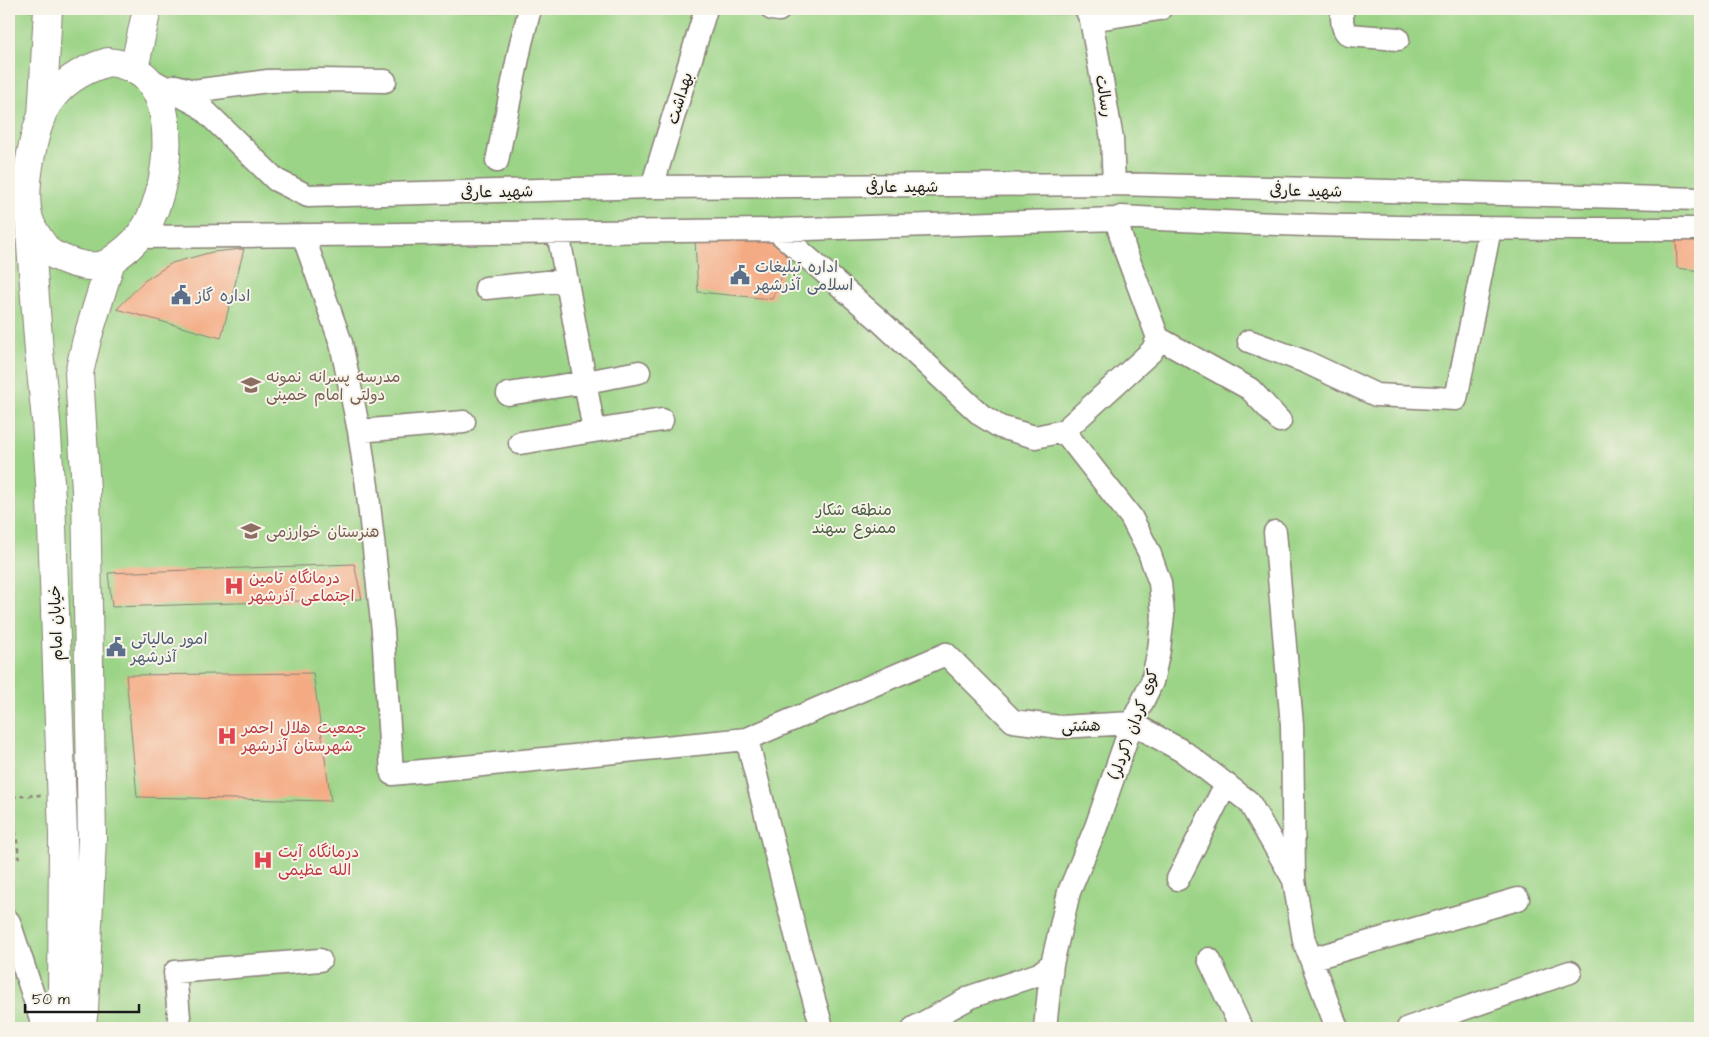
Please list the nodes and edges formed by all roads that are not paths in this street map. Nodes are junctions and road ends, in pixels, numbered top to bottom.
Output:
1 (48, 9) edge
2 (125, 9) edge
3 (147, 9) edge
4 (530, 9) edge
5 (706, 9) edge
6 (1160, 9) edge
7 (1342, 9) edge
8 (1088, 14) edge
9 (139, 39) junction
10 (1398, 39) dead end
11 (139, 72) junction
12 (385, 81) dead end
13 (42, 118) junction
14 (498, 161) dead end
15 (1114, 185) junction
16 (652, 187) junction
17 (1700, 199) edge
18 (1115, 218) junction
19 (29, 219) junction
20 (1490, 229) junction
21 (1700, 229) edge
22 (776, 230) junction
23 (558, 232) junction
24 (303, 235) junction
25 (138, 237) junction
26 (111, 261) junction
27 (567, 280) junction
28 (486, 288) dead end
29 (1158, 338) junction
30 (1250, 341) dead end
31 (639, 372) dead end
32 (586, 382) junction
33 (508, 394) dead end
34 (662, 420) dead end
35 (1280, 421) dead end
36 (464, 422) dead end
37 (359, 431) junction
38 (594, 431) junction
39 (1064, 431) junction
40 (520, 443) dead end
41 (1275, 532) dead end
42 (1132, 722) junction
43 (747, 739) junction
44 (1226, 784) junction
45 (1178, 879) dead end
46 (1294, 880) junction
47 (1518, 899) dead end
48 (9, 922) edge
49 (1209, 959) dead end
50 (320, 960) dead end
51 (1311, 960) junction
52 (1052, 964) junction
53 (1570, 972) dead end
54 (52, 1013) edge
55 (821, 1024) dead end
56 (44, 1028) edge
57 (81, 1028) edge
58 (180, 1028) edge
59 (914, 1028) edge
60 (1045, 1028) edge
61 (1241, 1028) edge
62 (1337, 1028) edge
63 (1408, 1028) edge

1 - 13 main road
2 - 9 main road
3 - 9 main road
4 - 14 street
5 - 16 street, بهداشت
6 - 8 street
7 - 10 street
8 - 15 street, رسالت
9 - 11 main road
11 - 12 street
11 - 13 main road
11 - 16 street, شهید عارفی
11 - 25 main road
13 - 19 main road
15 - 16 street, شهید عارفی
15 - 17 street, شهید عارفی
15 - 18 street
15 - 18 street
18 - 20 street
18 - 22 street
18 - 29 street
19 - 26 main road
19 - 54 main road, خیابان امام
20 - 21 street
20 - 30 street
22 - 23 street
22 - 39 street
23 - 24 street
23 - 27 street
24 - 25 street
24 - 37 street
25 - 26 main road
26 - 57 main road, خیابان امام
27 - 28 street
27 - 32 street
29 - 35 street
29 - 39 street
31 - 32 street
32 - 33 street
32 - 38 street
34 - 38 street
36 - 37 street
37 - 43 street
38 - 40 street
39 - 42 street, کوی کردان (کردلر)
41 - 46 street
42 - 43 street, هشتی
42 - 44 street
42 - 52 street, کوی کردان (کردلر)
43 - 55 street
44 - 45 street
44 - 46 street
46 - 51 street
47 - 51 street
48 - 54 street
49 - 61 street
50 - 58 street
51 - 62 street
52 - 59 street
52 - 60 street, کوی کردان (کردلر)
53 - 63 street
54 - 56 street

